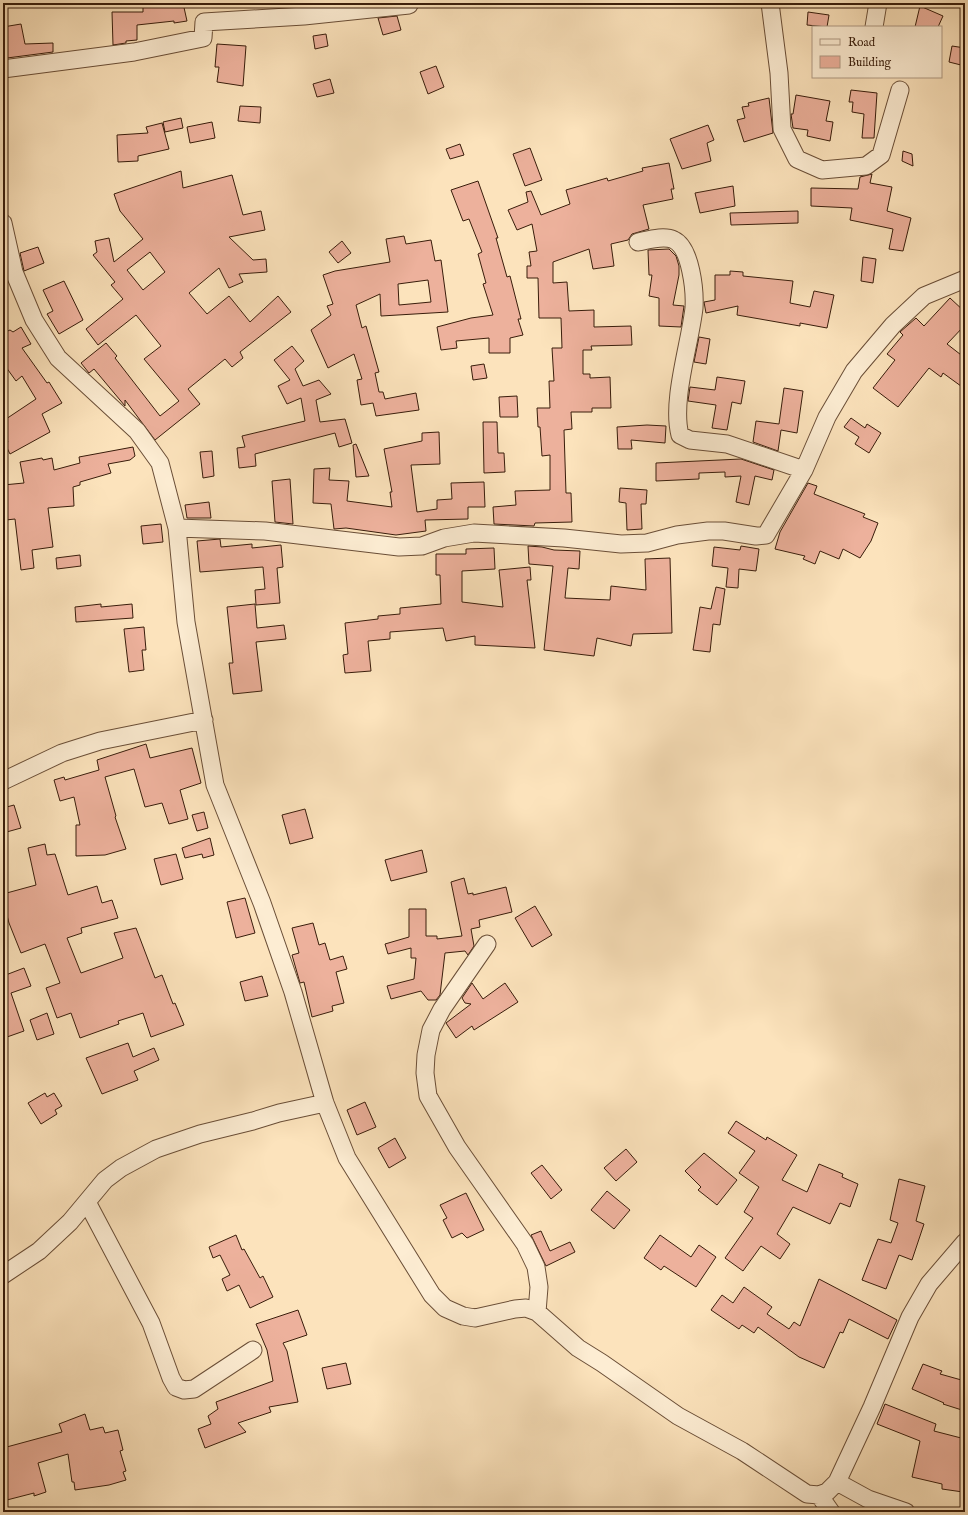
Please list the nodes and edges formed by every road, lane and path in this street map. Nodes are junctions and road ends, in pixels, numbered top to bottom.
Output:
1 (770, 3) edge
2 (878, 3) edge
3 (409, 6) dead end
4 (874, 26) edge
5 (3, 69) edge
6 (900, 90) dead end
7 (3, 223) edge
8 (638, 242) dead end
9 (965, 279) edge
10 (804, 470) junction
11 (177, 528) junction
12 (204, 720) junction
13 (3, 781) edge
14 (487, 944) dead end
15 (325, 1103) junction
16 (87, 1202) junction
17 (965, 1242) edge
18 (3, 1275) edge
19 (537, 1312) junction
20 (253, 1350) dead end
21 (837, 1482) junction
22 (819, 1495) junction
23 (831, 1512) edge
24 (906, 1512) edge

1 - 6 street
2 - 4 street
3 - 5 street
7 - 11 street
8 - 10 street
9 - 10 street
10 - 11 street
11 - 12 street
12 - 13 street
12 - 15 street
14 - 19 street
15 - 16 street
15 - 19 street
16 - 18 street
16 - 20 street
17 - 21 street
19 - 22 street
21 - 22 street
21 - 24 street
22 - 23 street

